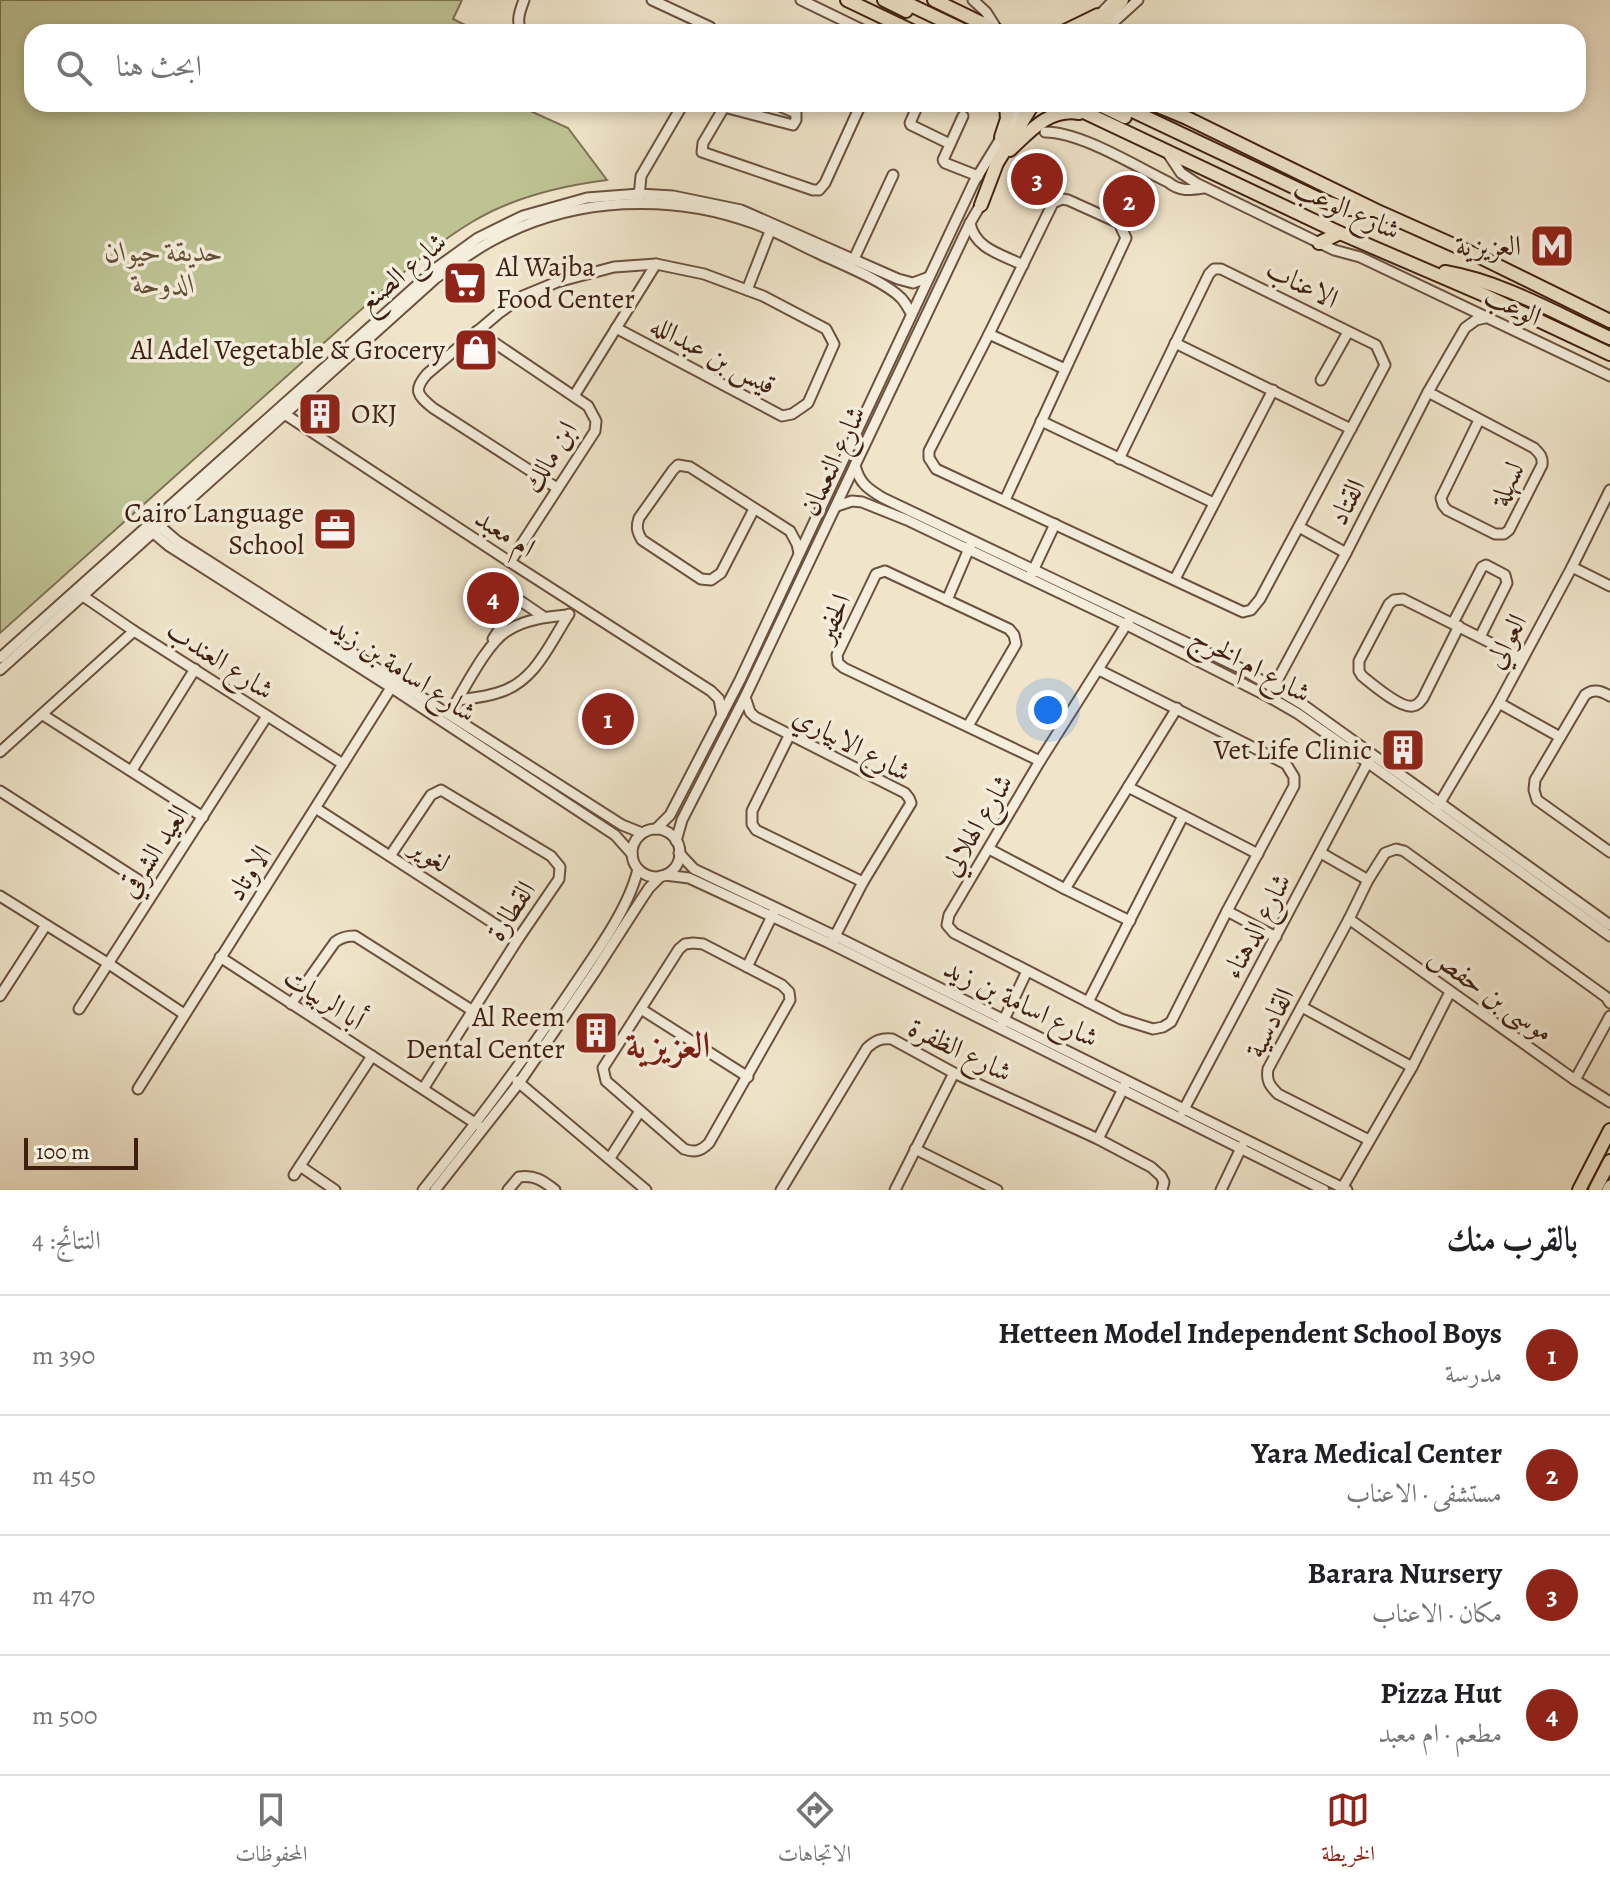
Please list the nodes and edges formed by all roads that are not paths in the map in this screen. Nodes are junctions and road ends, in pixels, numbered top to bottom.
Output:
1 (524, 0) edge
2 (652, 0) edge
3 (801, 0) edge
4 (847, 0) edge
5 (884, 0) edge
6 (900, 0) edge
7 (934, 0) edge
8 (973, 0) edge
9 (1114, 0) edge
10 (1122, 0) edge
11 (1138, 0) edge
12 (1098, 15) junction
13 (518, 24) edge
14 (704, 24) edge
15 (850, 24) edge
16 (897, 24) edge
17 (934, 24) edge
18 (950, 24) edge
19 (984, 24) edge
20 (994, 24) edge
21 (1079, 24) edge
22 (1090, 24) edge
23 (1099, 24) edge
24 (1112, 24) edge
25 (679, 112) edge
26 (721, 112) edge
27 (749, 112) edge
28 (794, 112) edge
29 (857, 112) edge
30 (915, 112) edge
31 (1008, 112) edge
32 (1017, 112) edge
33 (1028, 112) edge
34 (1035, 112) edge
35 (1062, 112) edge
36 (1099, 112) edge
37 (1102, 112) edge
38 (1135, 112) edge
39 (1172, 112) edge
40 (963, 116) dead end
41 (1045, 132) dead end
42 (1001, 137) junction
43 (950, 144) junction
44 (1010, 150) junction
45 (1167, 152) junction
46 (1232, 158) junction
47 (1181, 173) junction
48 (893, 175) dead end
49 (978, 176) junction
50 (1168, 182) junction
51 (1206, 188) junction
52 (639, 198) junction
53 (981, 205) junction
54 (1375, 210) junction
55 (970, 223) junction
56 (772, 227) junction
57 (1340, 233) junction
58 (1319, 243) junction
59 (981, 245) junction
60 (957, 251) junction
61 (853, 261) junction
62 (656, 264) junction
63 (1023, 265) junction
64 (451, 267) junction
65 (1426, 270) junction
66 (929, 277) junction
67 (461, 279) dead end
68 (747, 290) junction
69 (1465, 308) junction
70 (911, 313) junction
71 (1485, 317) junction
72 (1610, 321) edge
73 (616, 328) junction
74 (1465, 328) junction
75 (477, 331) junction
76 (1348, 332) junction
77 (989, 334) junction
78 (1610, 338) edge
79 (1175, 343) junction
80 (1609, 354) edge
81 (1065, 369) junction
82 (1610, 376) edge
83 (1321, 380) dead end
84 (1273, 390) junction
85 (1428, 392) junction
86 (574, 396) junction
87 (281, 412) junction
88 (1479, 420) junction
89 (1041, 421) junction
90 (1351, 429) junction
91 (1119, 459) junction
92 (855, 465) junction
93 (557, 488) junction
94 (1610, 490) edge
95 (1005, 500) junction
96 (1214, 503) junction
97 (837, 506) junction
98 (754, 509) junction
99 (814, 521) junction
100 (1055, 524) junction
101 (153, 527) junction
102 (1299, 527) junction
103 (790, 531) junction
104 (971, 545) junction
105 (799, 553) junction
106 (1346, 553) junction
107 (510, 562) junction
108 (1572, 567) junction
109 (1031, 574) junction
110 (1175, 579) junction
111 (1610, 586) edge
112 (80, 592) junction
113 (947, 600) junction
114 (576, 604) junction
115 (568, 615) junction
116 (544, 617) junction
117 (1129, 621) junction
118 (1456, 625) junction
119 (134, 631) junction
120 (1480, 637) junction
121 (492, 646) junction
122 (0, 658) edge
123 (1521, 658) junction
124 (195, 669) junction
125 (0, 670) edge
126 (1099, 670) junction
127 (740, 680) junction
128 (394, 684) junction
129 (1274, 686) junction
130 (711, 691) junction
131 (1610, 696) edge
132 (745, 697) junction
133 (1269, 697) junction
134 (459, 700) junction
135 (1499, 703) junction
136 (1177, 708) junction
137 (449, 714) junction
138 (43, 715) junction
139 (267, 716) junction
140 (722, 716) junction
141 (755, 717) junction
142 (732, 725) junction
143 (968, 726) junction
144 (789, 736) junction
145 (1560, 737) junction
146 (0, 752) edge
147 (1370, 758) junction
148 (1040, 761) junction
149 (343, 764) junction
150 (132, 770) junction
151 (1128, 787) junction
152 (0, 791) edge
153 (1438, 806) junction
154 (317, 809) junction
155 (1183, 816) junction
156 (203, 817) junction
157 (656, 829) junction
158 (642, 833) junction
159 (676, 841) junction
160 (989, 849) junction
161 (1609, 849) edge
162 (679, 853) junction
163 (1321, 853) junction
164 (632, 854) junction
165 (1258, 854) junction
166 (390, 856) junction
167 (638, 869) junction
168 (663, 875) junction
169 (1368, 880) junction
170 (863, 882) junction
171 (1065, 889) junction
172 (154, 890) junction
173 (0, 896) edge
174 (1227, 911) junction
175 (774, 912) junction
176 (1349, 919) junction
177 (1130, 921) junction
178 (46, 925) junction
179 (1610, 925) edge
180 (1610, 936) edge
181 (1276, 937) junction
182 (518, 939) junction
183 (833, 940) junction
184 (220, 957) junction
185 (109, 964) junction
186 (747, 967) junction
187 (1027, 971) junction
188 (1450, 992) junction
189 (0, 996) edge
190 (1088, 1002) junction
191 (1610, 1003) edge
192 (291, 1004) junction
193 (1302, 1007) junction
194 (79, 1009) dead end
195 (641, 1009) junction
196 (473, 1011) junction
197 (184, 1014) junction
198 (1610, 1016) edge
199 (1002, 1024) junction
200 (372, 1056) junction
201 (1412, 1067) junction
202 (954, 1073) junction
203 (748, 1077) junction
204 (515, 1079) junction
205 (1575, 1080) junction
206 (1125, 1085) junction
207 (138, 1089) dead end
208 (423, 1089) junction
209 (1610, 1102) edge
210 (640, 1111) junction
211 (1182, 1114) junction
212 (480, 1127) junction
213 (1610, 1130) edge
214 (1098, 1139) junction
215 (1369, 1140) junction
216 (1243, 1144) junction
217 (915, 1149) junction
218 (610, 1158) junction
219 (1610, 1161) edge
220 (1344, 1189) edge
221 (335, 1190) edge
222 (423, 1190) edge
223 (435, 1190) edge
224 (508, 1190) edge
225 (555, 1190) edge
226 (646, 1190) edge
227 (781, 1190) edge
228 (895, 1190) edge
229 (997, 1190) edge
230 (1162, 1190) edge
231 (1221, 1190) edge
232 (1324, 1190) edge
233 (1579, 1190) edge
234 (1595, 1190) edge

1 - 13 street
2 - 14 street
3 - 15 street
4 - 16 main road
5 - 17 main road
6 - 18 main road
7 - 19 main road
8 - 20 street
9 - 12 street
10 - 23 main road
11 - 24 street
12 - 21 main road
12 - 22 street
25 - 52 street
26 - 29 street
27 - 28 street
30 - 43 street
31 - 42 main road
32 - 42 street, شارع النعمان
33 - 53 main road
34 - 44 street, شارع النعمان
35 - 44 main road
36 - 45 main road, شارع الوعب
37 - 46 main road
38 - 46 main road
39 - 54 main road, شارع الوعب
40 - 43 street
41 - 50 street
42 - 49 street, شارع النعمان
43 - 49 street
44 - 53 street, شارع النعمان
45 - 47 street, الوعب
45 - 57 main road, شارع الوعب
46 - 54 main road
47 - 50 street
47 - 51 street, الوعب
48 - 61 street
49 - 66 street, شارع النعمان
50 - 51 street
51 - 58 street, الوعب
52 - 56 street, شارع الصنع
52 - 64 street, شارع الصنع
52 - 87 street, شارع الصنع
53 - 55 street, شارع النعمان
54 - 72 main road, شارع الوعب
55 - 59 street
55 - 60 street, شارع النعمان
56 - 61 street, شارع الصنع
56 - 68 street
56 - 70 street, شارع الصنع
57 - 58 main road
57 - 65 main road, شارع الوعب
58 - 69 street, الوعب
59 - 60 street
59 - 63 street
60 - 92 street, شارع النعمان
61 - 66 street, شارع الصنع
62 - 68 street, قيس بن عبدالله
62 - 73 street
62 - 75 street, قيس بن عبدالله
63 - 77 street, الاعناب
63 - 81 street, الاعناب
64 - 67 street
64 - 87 street, شارع الصنع
65 - 78 main road
65 - 80 main road, شارع الوعب
66 - 70 street, شارع النعمان
68 - 73 street, قيس بن عبدالله
69 - 71 street, الوعب
69 - 74 street
70 - 99 street, شارع النعمان
71 - 74 street
71 - 82 street, الوعب
73 - 86 street
74 - 85 street, القتاد
75 - 86 street, ابن مالك
75 - 93 street, قيس بن عبدالله
76 - 79 street, الاعناب
76 - 83 street
76 - 90 street, الاعناب
77 - 81 street
77 - 95 street, الاعناب
79 - 84 street
79 - 91 street, الاعناب
81 - 89 street, الاعناب
84 - 90 street
84 - 96 street
85 - 88 street, لسهلة
85 - 106 street, القتاد
86 - 93 street, ابن مالك
87 - 101 street, شارع الصنع
87 - 107 street, ام معبد
88 - 88 street, لسهلة
89 - 91 street
89 - 95 street, الاعناب
90 - 102 street, الاعناب
91 - 96 street
92 - 97 street, شارع النعمان
92 - 104 street, شارع ام الخرج
93 - 107 street, ابن مالك
94 - 108 street, العوالي
95 - 100 street, الاعناب
96 - 110 street
97 - 104 street, شارع ام الخرج
97 - 132 street, شارع النعمان
98 - 98 street
98 - 103 street
99 - 103 street
99 - 105 street, شارع النعمان
100 - 109 street
100 - 110 street, الاعناب
101 - 112 street, شارع الصنع
101 - 128 street, شارع اسامة بن زيد
102 - 106 street
102 - 110 street, الاعناب
103 - 105 street
104 - 109 street, شارع ام الخرج
104 - 113 street
105 - 127 street, شارع النعمان
106 - 129 street, القتاد
107 - 114 street, ام معبد
108 - 111 street
108 - 123 street, العوالي
109 - 117 street, شارع ام الخرج
112 - 119 street, شارع العندب
112 - 122 street, شارع الصنع
112 - 125 street, شارع الصنع
113 - 143 street, الحفير
113 - 143 street, الحفير
114 - 115 street
114 - 130 street, ام معبد
115 - 116 street
115 - 134 street
116 - 121 street
116 - 121 street
117 - 126 street, شارع الهلالي
117 - 129 street, شارع ام الخرج
117 - 133 street, شارع ام الخرج
118 - 118 street
118 - 120 street
118 - 120 street
119 - 124 street, شارع العندب
119 - 138 street
120 - 123 street
121 - 134 street
123 - 135 street, العوالي
124 - 139 street, شارع العندب
124 - 150 street
126 - 136 street, شارع الهلالي
126 - 148 street, شارع الهلالي
127 - 130 street
127 - 140 street, شارع النعمان
128 - 137 street, شارع اسامة بن زيد
128 - 149 street, الاوتاد
128 - 164 street, شارع اسامة بن زيد
129 - 133 street, القتاد
129 - 147 street, شارع ام الخرج
130 - 140 street
131 - 145 street
132 - 141 street, شارع الابياري
132 - 142 street, شارع النعمان
133 - 147 street, شارع ام الخرج
134 - 137 street
135 - 145 street
135 - 153 street, العوالي
136 - 151 street
136 - 165 street, شارع الهلالي
137 - 158 street, شارع اسامة بن زيد
138 - 146 street
138 - 150 street
139 - 149 street, شارع العندب
139 - 156 street, العيد الشرقي
140 - 157 street, شارع النعمان
141 - 142 street, شارع الابياري
141 - 144 street, شارع الابياري
142 - 159 street, شارع النعمان
143 - 148 street, الحفير
144 - 170 street
144 - 170 street, شارع الابياري
145 - 161 street
147 - 153 street, شارع ام الخرج
147 - 163 street, شارع الدهناء
148 - 160 street, شارع الهلالي
149 - 154 street, الاوتاد
150 - 156 street
151 - 155 street
151 - 171 street
152 - 172 street
153 - 179 street, شارع ام الخرج
153 - 180 street, شارع ام الخرج
154 - 166 street, لغوير
154 - 184 street, الاوتاد
155 - 165 street
155 - 177 street
156 - 172 street, العيد الشرقي
157 - 158 street
157 - 159 street
158 - 164 street
159 - 162 street
160 - 171 street
160 - 187 street, شارع الهلالي
162 - 168 street
162 - 175 street, شارع اسامة بن زيد
163 - 169 street
163 - 181 street, شارع الدهناء
164 - 167 street
165 - 174 street, شارع الهلالي
166 - 182 street, لغوير
166 - 182 street, القطارة
167 - 168 street
167 - 204 street
168 - 175 street, شارع اسامة بن زيد
168 - 204 street
169 - 176 street, القادسية
169 - 191 street, القادسية
170 - 183 street, شارع الابياري
171 - 177 street
172 - 185 street, العيد الشرقي
173 - 178 street
174 - 181 street
174 - 190 street, شارع الهلالي
175 - 183 street, شارع اسامة بن زيد
175 - 186 street
176 - 188 street, موسى بن حفص
176 - 193 street, القادسية
177 - 190 street
178 - 185 street
178 - 189 street
181 - 211 street, شارع الدهناء
182 - 196 street, القطارة
183 - 199 street, شارع اسامة بن زيد
184 - 192 street, أبا الربيات
184 - 197 street, الاوتاد
185 - 194 street, العيد الشرقي
185 - 197 street
186 - 195 street
186 - 203 street
187 - 190 street, شارع الهلالي
187 - 199 street
188 - 201 street
188 - 205 street, موسى بن حفص
192 - 196 street
192 - 200 street, أبا الربيات
193 - 201 street
193 - 215 street, القادسية
195 - 203 street
195 - 210 street
196 - 208 street, القطارة
197 - 207 street, الاوتاد
198 - 205 street
199 - 206 street, شارع اسامة بن زيد
200 - 208 street, أبا الربيات
200 - 221 street
201 - 215 street
202 - 214 street, شارع الظفرة
202 - 217 street
202 - 227 street, شارع الظفرة
203 - 210 street
204 - 212 street
204 - 218 street
205 - 209 street, موسى بن حفص
206 - 211 street, شارع اسامة بن زيد
206 - 214 street
208 - 212 street, أبا الربيات
210 - 218 street
211 - 216 street, شارع اسامة بن زيد
212 - 222 street
212 - 223 street
213 - 233 main road
214 - 230 street, شارع الظفرة
215 - 220 street
216 - 220 street, شارع اسامة بن زيد
216 - 231 street
216 - 232 street, شارع اسامة بن زيد
217 - 228 street
217 - 229 street
218 - 226 street
219 - 234 main road
224 - 225 street

